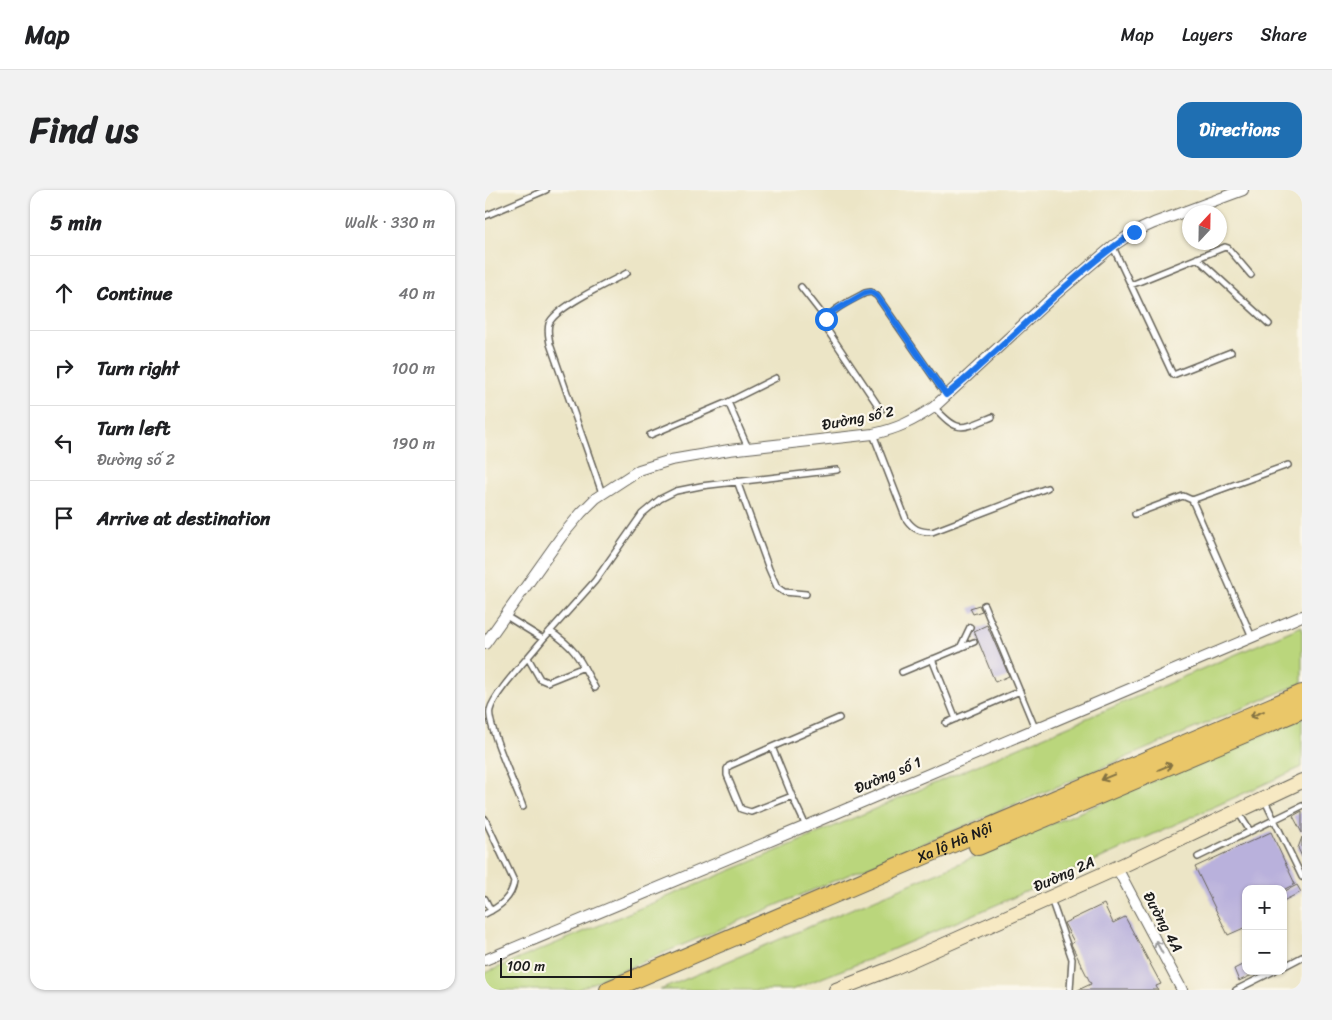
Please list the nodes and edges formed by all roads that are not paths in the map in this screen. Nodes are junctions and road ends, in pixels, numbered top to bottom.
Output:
1 (546, 190) edge
2 (1243, 190) edge
3 (485, 216) edge
4 (1113, 246) junction
5 (1197, 258) junction
6 (627, 273) dead end
7 (1251, 275) dead end
8 (1131, 285) junction
9 (801, 286) dead end
10 (826, 319) junction
11 (1269, 324) dead end
12 (1231, 352) dead end
13 (776, 378) dead end
14 (946, 395) junction
15 (728, 402) junction
16 (934, 407) junction
17 (881, 410) dead end
18 (991, 418) dead end
19 (873, 434) junction
20 (650, 435) dead end
21 (748, 449) junction
22 (1288, 465) dead end
23 (837, 470) dead end
24 (737, 481) junction
25 (1047, 488) dead end
26 (602, 493) junction
27 (1192, 500) junction
28 (1135, 514) dead end
29 (806, 594) dead end
30 (984, 605) dead end
31 (505, 616) junction
32 (1302, 616) edge
33 (970, 627) dead end
34 (550, 632) junction
35 (1251, 637) junction
36 (543, 639) junction
37 (974, 642) dead end
38 (485, 644) edge
39 (960, 648) junction
40 (527, 658) junction
41 (932, 659) junction
42 (584, 667) junction
43 (902, 672) dead end
44 (595, 688) dead end
45 (1020, 691) junction
46 (1302, 694) edge
47 (1302, 709) edge
48 (839, 718) dead end
49 (956, 719) junction
50 (946, 723) dead end
51 (1035, 728) junction
52 (772, 747) junction
53 (1302, 781) edge
54 (792, 796) junction
55 (1264, 799) junction
56 (1302, 806) edge
57 (523, 807) dead end
58 (1238, 811) junction
59 (485, 819) edge
60 (1273, 820) junction
61 (806, 826) junction
62 (1250, 831) junction
63 (1198, 857) dead end
64 (1117, 868) junction
65 (1302, 877) edge
66 (1051, 898) junction
67 (485, 899) edge
68 (491, 911) junction
69 (485, 914) edge
70 (1302, 957) edge
71 (485, 960) edge
72 (1287, 965) edge
73 (1266, 975) edge
74 (840, 989) edge
75 (609, 990) edge
76 (637, 990) edge
77 (1070, 990) edge
78 (1182, 990) edge
79 (1236, 990) edge

1 - 3 lane
2 - 4 street, Đường số 2
4 - 8 lane
4 - 14 street, Đường số 2
5 - 7 lane
5 - 8 lane
5 - 11 lane
6 - 26 lane
8 - 12 lane
9 - 10 lane
10 - 14 lane
10 - 17 lane
13 - 15 lane
14 - 16 street, Đường số 2
15 - 20 lane
15 - 21 lane
16 - 18 lane
16 - 19 street, Đường số 2
19 - 21 street, Đường số 2
19 - 25 lane
21 - 26 street, Đường số 2
22 - 27 lane
23 - 24 lane
24 - 29 lane
24 - 34 lane
26 - 31 street, Đường số 2
27 - 28 lane
27 - 35 lane
30 - 45 lane
31 - 36 lane
31 - 38 street, Đường số 2
32 - 35 street, Đường số 1
33 - 39 lane
34 - 36 lane
34 - 42 lane
35 - 51 street, Đường số 1
36 - 40 lane
37 - 39 lane
39 - 41 lane
40 - 42 lane
40 - 57 lane
41 - 43 lane
41 - 49 lane
42 - 44 lane
45 - 49 lane
45 - 51 lane
46 -> 75 highway, Xa lộ Hà Nội
76 -> 47 highway, Xa lộ Hà Nội
48 - 52 lane
49 - 50 lane
51 - 61 street, Đường số 1
52 - 54 lane
52 - 54 lane
53 - 55 street, Đường 2A
54 - 61 lane
55 - 58 street, Đường 2A
55 - 60 lane
56 - 60 lane
58 - 62 lane
58 - 64 street, Đường 2A
59 - 68 lane
60 - 62 lane
60 - 65 lane
61 - 71 street, Đường số 1
62 - 63 lane
64 - 66 street, Đường 2A
78 -> 64 street, Đường 4A
66 - 74 street, Đường 2A
66 - 77 lane
67 - 68 lane
68 - 69 lane
70 - 72 lane
73 - 79 lane

